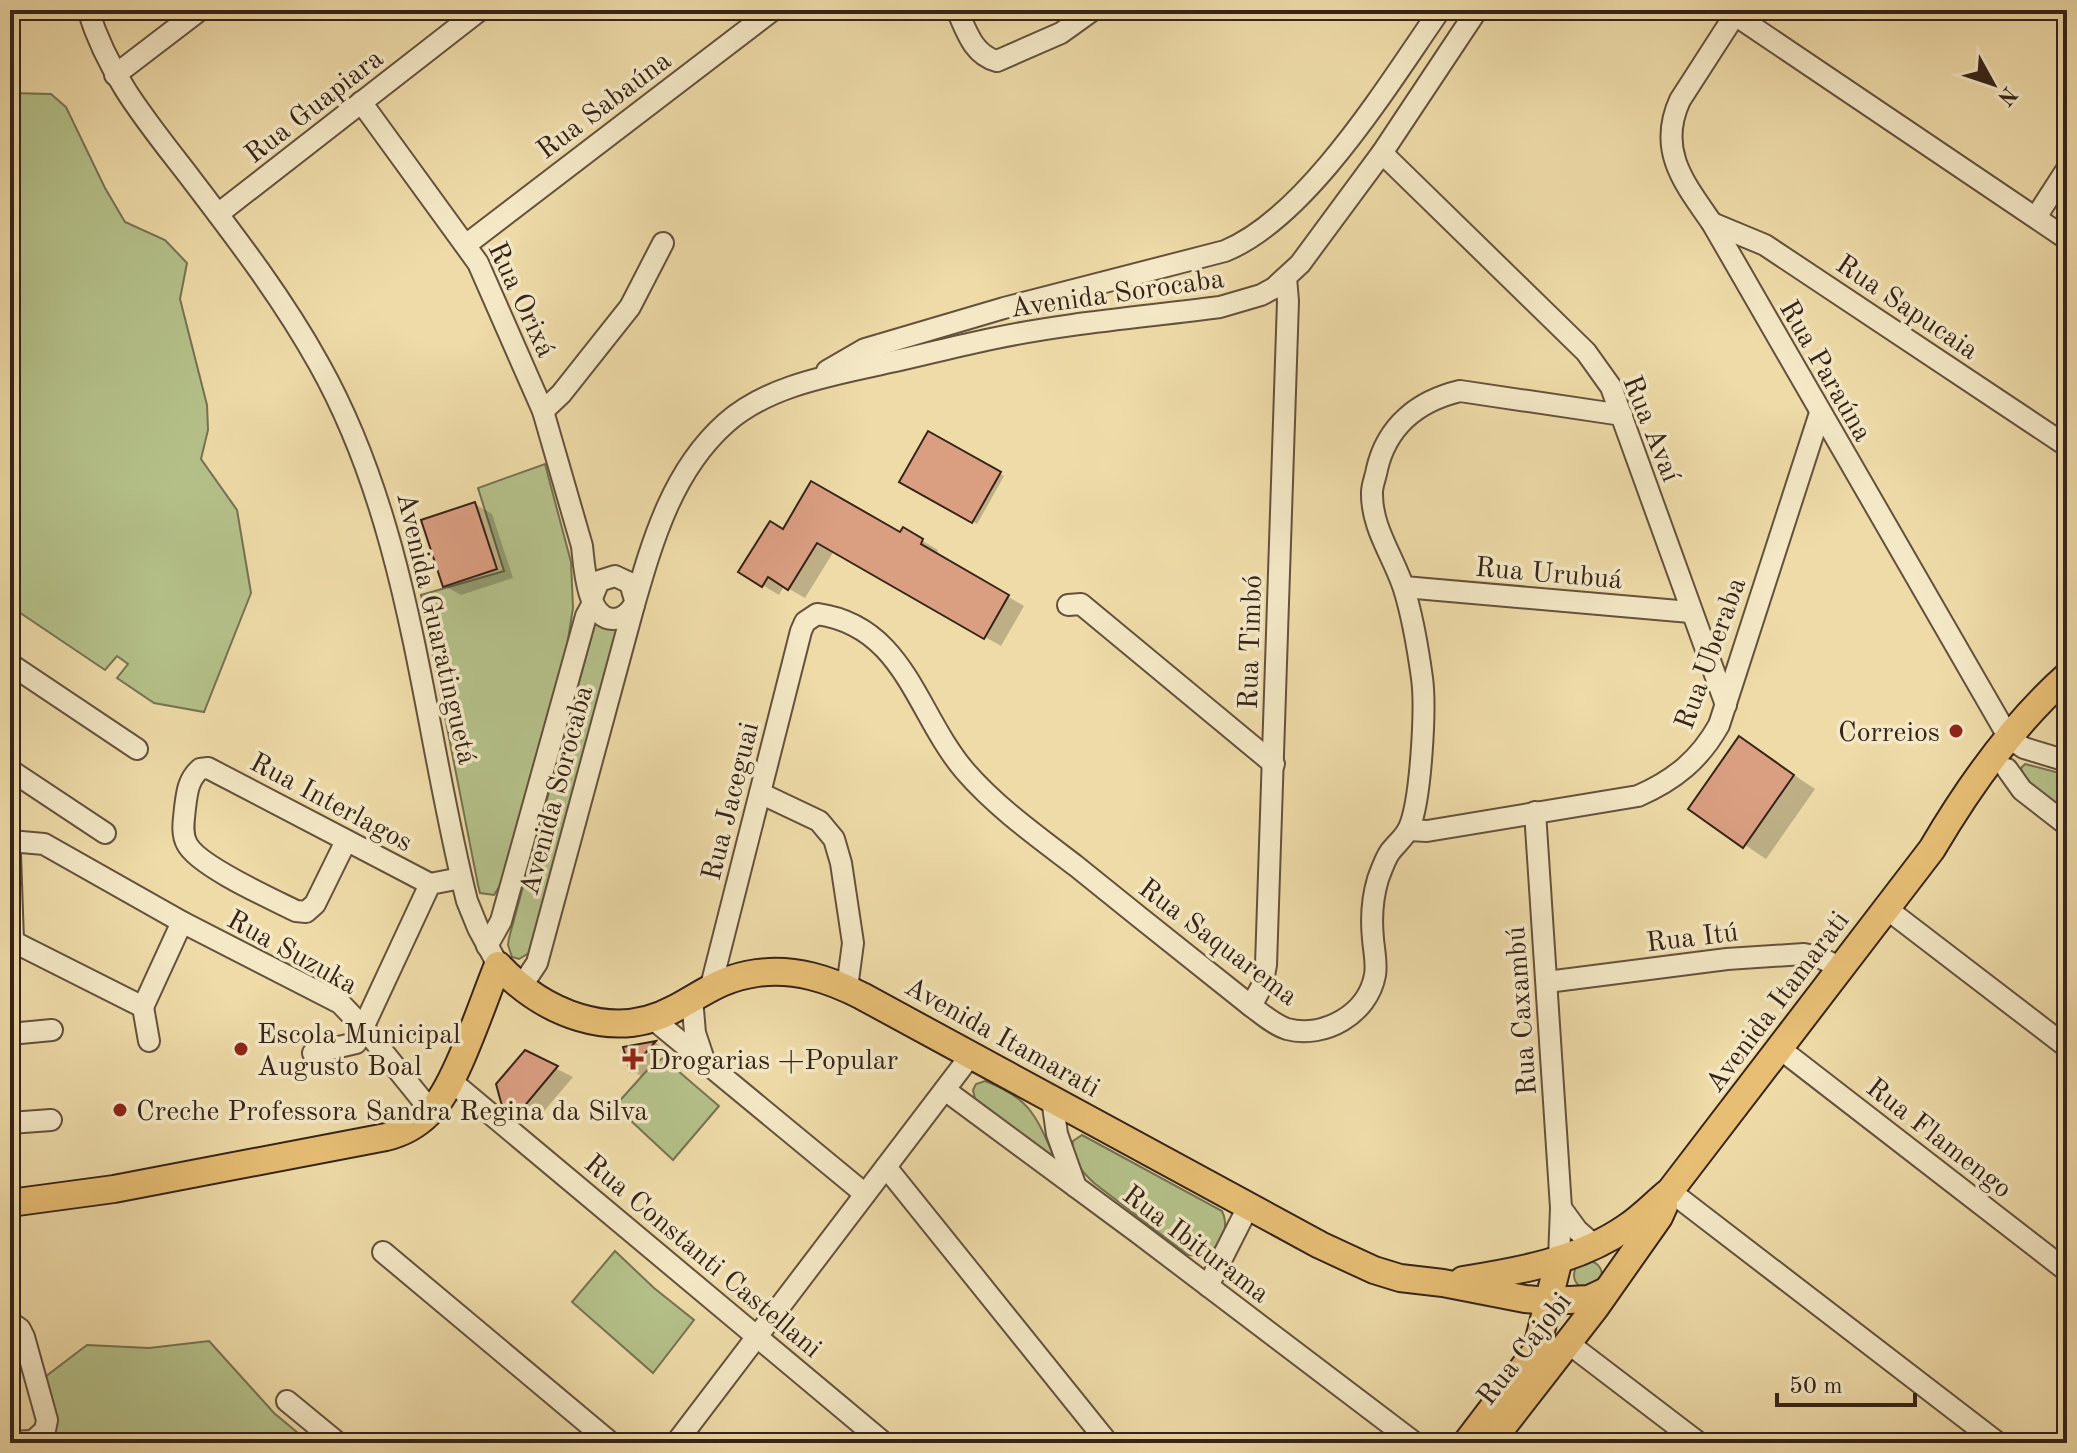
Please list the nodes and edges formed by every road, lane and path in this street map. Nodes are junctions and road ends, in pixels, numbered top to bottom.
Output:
1 (88, 10) edge
2 (200, 10) edge
3 (480, 10) edge
4 (773, 10) edge
5 (957, 10) edge
6 (1093, 10) edge
7 (1440, 10) edge
8 (1477, 10) edge
9 (2061, 10) edge
10 (1737, 13) edge
11 (2067, 14) edge
12 (115, 75) junction
13 (361, 102) junction
14 (1382, 153) junction
15 (2067, 169) edge
16 (218, 214) junction
17 (2036, 217) junction
18 (1712, 223) junction
19 (2067, 239) edge
20 (663, 243) dead end
21 (467, 244) junction
22 (1286, 278) junction
23 (816, 379) junction
24 (543, 411) junction
25 (1820, 413) junction
26 (1622, 415) junction
27 (2067, 446) edge
28 (654, 543) junction
29 (582, 546) junction
30 (613, 576) junction
31 (1404, 587) junction
32 (592, 600) junction
33 (634, 602) junction
34 (1068, 605) dead end
35 (1690, 612) junction
36 (801, 631) joint
37 (11, 666) edge
38 (2067, 676) edge
39 (2067, 696) edge
40 (1726, 705) junction
41 (2016, 743) junction
42 (137, 749) dead end
43 (2067, 761) edge
44 (1274, 764) junction
45 (2007, 769) junction
46 (10, 770) edge
47 (760, 793) junction
48 (1535, 812) junction
49 (2067, 825) edge
50 (1408, 830) junction
51 (105, 833) dead end
52 (10, 841) edge
53 (346, 841) junction
54 (1932, 849) junction
55 (10, 854) edge
56 (461, 878) junction
57 (430, 884) junction
58 (1887, 909) junction
59 (182, 922) junction
60 (12, 941) edge
61 (492, 956) junction
62 (1841, 968) junction
63 (1547, 982) junction
64 (521, 987) junction
65 (847, 988) junction
66 (701, 992) junction
67 (1251, 1006) junction
68 (143, 1007) junction
69 (653, 1019) junction
70 (363, 1027) junction
71 (52, 1030) dead end
72 (10, 1034) edge
73 (149, 1041) dead end
74 (2067, 1047) edge
75 (1779, 1048) junction
76 (313, 1053) dead end
77 (971, 1055) junction
78 (704, 1060) junction
79 (450, 1080) junction
80 (945, 1090) junction
81 (1052, 1099) junction
82 (431, 1111) junction
83 (51, 1120) dead end
84 (10, 1123) edge
85 (886, 1167) junction
86 (1076, 1187) junction
87 (1670, 1191) junction
88 (865, 1194) junction
89 (10, 1203) edge
90 (1249, 1205) junction
91 (1561, 1208) junction
92 (1594, 1245) junction
93 (383, 1252) dead end
94 (1559, 1259) junction
95 (2067, 1271) edge
96 (1443, 1283) junction
97 (1208, 1286) junction
98 (1609, 1286) junction
99 (1556, 1308) junction
100 (10, 1322) edge
101 (757, 1336) junction
102 (1568, 1343) junction
103 (287, 1401) dead end
104 (10, 1442) edge
105 (338, 1443) edge
106 (611, 1443) edge
107 (676, 1443) edge
108 (884, 1443) edge
109 (1108, 1443) edge
110 (1415, 1443) edge
111 (1466, 1443) edge
112 (1490, 1443) edge
113 (1699, 1443) edge
114 (1998, 1443) edge

1 - 12 street, Avenida Guaratinguetá
2 - 12 street
3 - 13 street, Rua Guapiara
4 - 21 street, Rua Sabaúna
5 - 6 street
7 - 23 street, Avenida Sorocaba
8 - 14 street, Avenida Sorocaba
9 - 11 street
10 - 17 street
10 - 18 street, Rua Paraúna
12 - 16 street, Avenida Guaratinguetá
13 - 16 street, Rua Guapiara
13 - 21 street, Rua Orixá
14 - 22 street, Avenida Sorocaba
14 - 26 street, Rua Avaí
15 - 17 street
16 - 56 street, Avenida Guaratinguetá
17 - 19 street
18 - 25 street, Rua Paraúna
18 - 27 street, Rua Sapucaia
20 - 24 street
21 - 24 street, Rua Orixá
22 - 23 street, Avenida Sorocaba
22 - 44 street, Rua Timbó
23 - 28 street, Avenida Sorocaba
24 - 29 street, Rua Orixá
25 - 40 street, Rua Uberaba
25 - 41 street, Rua Paraúna
26 - 31 street, Rua Saquarema
26 - 35 street, Rua Avaí
28 - 30 street, Avenida Sorocaba
28 - 33 street, Avenida Sorocaba
29 - 30 street, Rua Orixá
29 - 32 street, Rua Orixá
30 - 32 street
30 - 33 street
31 - 35 street, Rua Urubuá
31 - 50 street, Rua Saquarema
32 - 33 street
32 - 61 street, Avenida Sorocaba
33 - 64 street, Avenida Sorocaba
34 - 44 street
35 - 40 street, Rua Avaí
36 - 47 street, Rua Jaceguai
36 - 67 street, Rua Saquarema
37 - 42 street
38 - 41 main road, Avenida Itamarati
39 - 41 main road, Avenida Itamarati
40 - 48 street, Rua Uberaba
41 - 43 street
41 - 45 main road
41 - 54 main road, Avenida Itamarati
44 - 67 street, Rua Timbó
45 - 49 street
45 - 54 main road, Avenida Itamarati
46 - 51 street
47 - 65 street
47 - 66 street, Rua Jaceguai
48 - 50 street, Rua Uberaba
48 - 63 street, Rua Caxambú
50 - 67 street, Rua Saquarema
52 - 59 street, Rua Suzuka
53 - 53 street, Rua Interlagos
53 - 57 street, Rua Interlagos
54 - 58 main road, Avenida Itamarati
55 - 60 street
56 - 57 street
56 - 61 street, Avenida Guaratinguetá
57 - 70 street
58 - 62 main road, Avenida Itamarati
58 - 74 street
59 - 68 street
59 - 70 street, Rua Suzuka
60 - 68 street
61 - 64 main road, Avenida Guaratinguetá
61 - 79 main road
62 - 63 street, Rua Itú
62 - 75 main road, Avenida Itamarati
63 - 91 street, Rua Caxambú
64 - 69 main road, Avenida Itamarati
65 - 66 main road, Avenida Itamarati
65 - 77 main road, Avenida Itamarati
66 - 69 main road, Avenida Itamarati
66 - 78 street
68 - 73 street
69 - 78 street
70 - 76 street
70 - 82 street, Rua Suzuka
71 - 72 street
75 - 87 main road, Avenida Itamarati
75 - 95 street, Rua Flamengo
77 - 80 street
77 - 81 main road, Avenida Itamarati
78 - 88 street
79 - 82 main road
79 - 101 street, Rua Constanti Castellani
80 - 85 street
80 - 86 street, Rua Ibiturama
81 - 86 street
81 - 90 main road, Avenida Itamarati
82 - 89 main road
83 - 84 street
85 - 88 street
85 - 109 street
86 - 97 street, Rua Ibiturama
87 - 92 main road, Avenida Itamarati
87 - 98 main road, Avenida Itamarati
87 - 114 street
88 - 101 street
90 - 96 main road, Avenida Itamarati
90 - 97 street
91 - 92 street
91 - 94 street, Rua Caxambú
92 - 94 main road, Avenida Itamarati
92 - 98 main road
93 - 106 street
94 - 96 main road, Avenida Itamarati
94 - 99 main road, Rua Cajobi
96 - 99 main road, Avenida Itamarati
97 - 110 street, Rua Ibiturama
98 - 99 main road
98 - 102 main road, Rua Cajobi
99 - 102 main road
99 - 111 main road, Rua Cajobi
100 - 104 street
101 - 107 street
101 - 108 street, Rua Constanti Castellani
102 - 112 main road, Rua Cajobi
102 - 113 street
103 - 105 street

